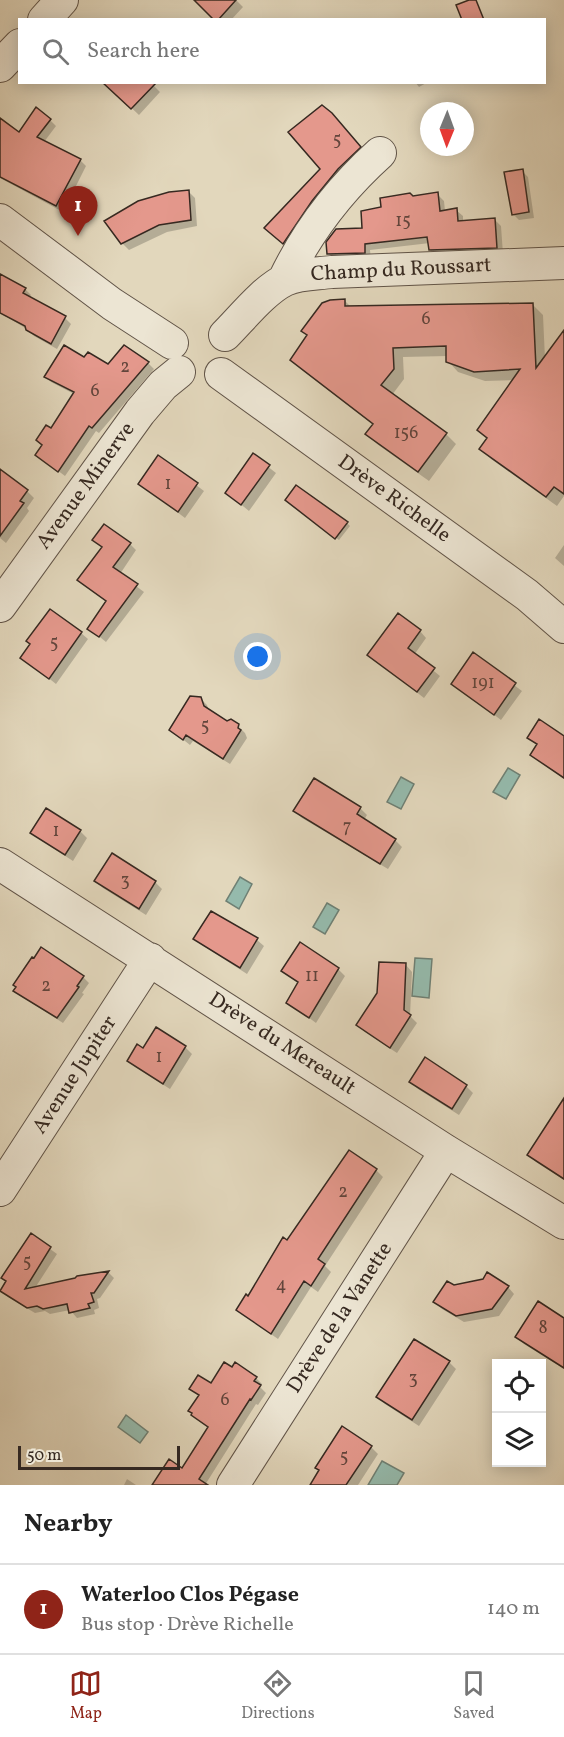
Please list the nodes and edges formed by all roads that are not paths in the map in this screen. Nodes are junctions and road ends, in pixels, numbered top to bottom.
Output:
1 (62, 0) edge
2 (46, 18) edge
3 (18, 47) edge
4 (0, 66) edge
5 (380, 153) dead end
6 (0, 220) edge
7 (564, 263) edge
8 (284, 280) junction
9 (193, 341) junction
10 (221, 374) junction
11 (0, 606) edge
12 (564, 627) edge
13 (0, 864) edge
14 (150, 959) junction
15 (446, 1151) junction
16 (0, 1190) edge
17 (564, 1223) edge
18 (233, 1485) edge

1 - 2 street
3 - 4 street
5 - 8 street
6 - 9 street
7 - 8 street, Champ du Roussart
8 - 9 street, Champ du Roussart
9 - 10 street
9 - 10 street
9 - 11 street, Avenue Minerve
10 - 12 street, Drève Richelle
13 - 14 street, Drève du Mereault
14 - 15 street, Drève du Mereault
14 - 16 street, Avenue Jupiter
15 - 17 street, Drève du Mereault
15 - 18 street, Drève de la Vanette

